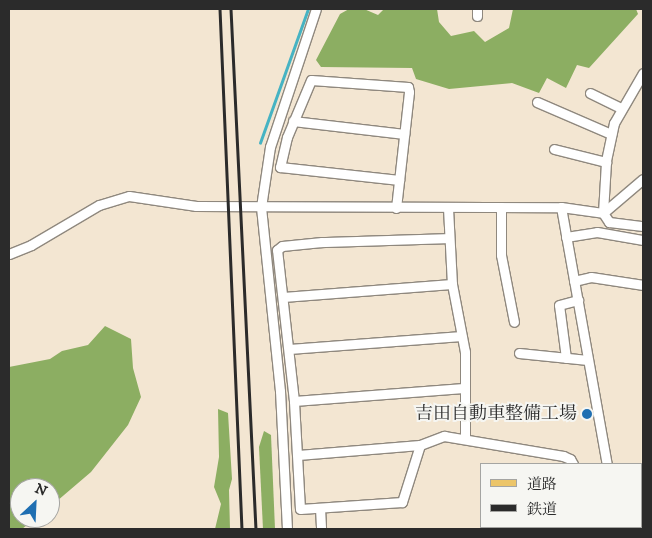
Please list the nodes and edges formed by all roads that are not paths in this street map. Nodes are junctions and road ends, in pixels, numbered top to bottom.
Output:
1 (316, 9) edge
2 (643, 73) edge
3 (590, 93) dead end
4 (537, 102) dead end
5 (621, 108) junction
6 (293, 121) junction
7 (404, 134) junction
8 (611, 134) junction
9 (554, 149) dead end
10 (606, 162) junction
11 (399, 180) junction
12 (643, 180) edge
13 (261, 207) junction
14 (501, 207) junction
15 (561, 207) junction
16 (396, 208) junction
17 (448, 208) junction
18 (603, 213) junction
19 (643, 226) edge
20 (566, 237) junction
21 (447, 238) junction
22 (643, 240) edge
23 (9, 254) edge
24 (574, 281) junction
25 (452, 284) junction
26 (643, 285) edge
27 (283, 297) junction
28 (578, 300) junction
29 (514, 322) dead end
30 (462, 336) junction
31 (289, 349) junction
32 (519, 353) dead end
33 (566, 358) junction
34 (588, 360) junction
35 (464, 388) junction
36 (294, 401) junction
37 (465, 438) junction
38 (420, 445) junction
39 (298, 455) junction
40 (572, 463) edge
41 (607, 463) edge
42 (320, 508) junction
43 (287, 529) edge
44 (322, 529) edge

1 - 13 street
2 - 5 street
3 - 5 street
4 - 8 street
5 - 8 street
6 - 7 street
6 - 7 street
6 - 11 street
7 - 11 street
8 - 10 street
9 - 10 street
10 - 18 street
11 - 16 street
12 - 18 street
13 - 16 street
13 - 23 street
13 - 43 street
14 - 15 street
14 - 17 street
14 - 29 street
15 - 18 street
15 - 20 street
16 - 17 street
17 - 21 street
18 - 19 street
20 - 22 street
20 - 24 street
21 - 25 street
21 - 27 street
24 - 26 street
24 - 28 street
25 - 27 street
25 - 30 street
27 - 31 street
28 - 33 street
28 - 34 street
30 - 31 street
30 - 35 street
31 - 36 street
32 - 33 street
33 - 34 street
34 - 41 street
35 - 36 street
35 - 37 street
36 - 39 street
37 - 38 street
37 - 40 street
38 - 39 street
38 - 42 street
39 - 42 street
42 - 44 street

